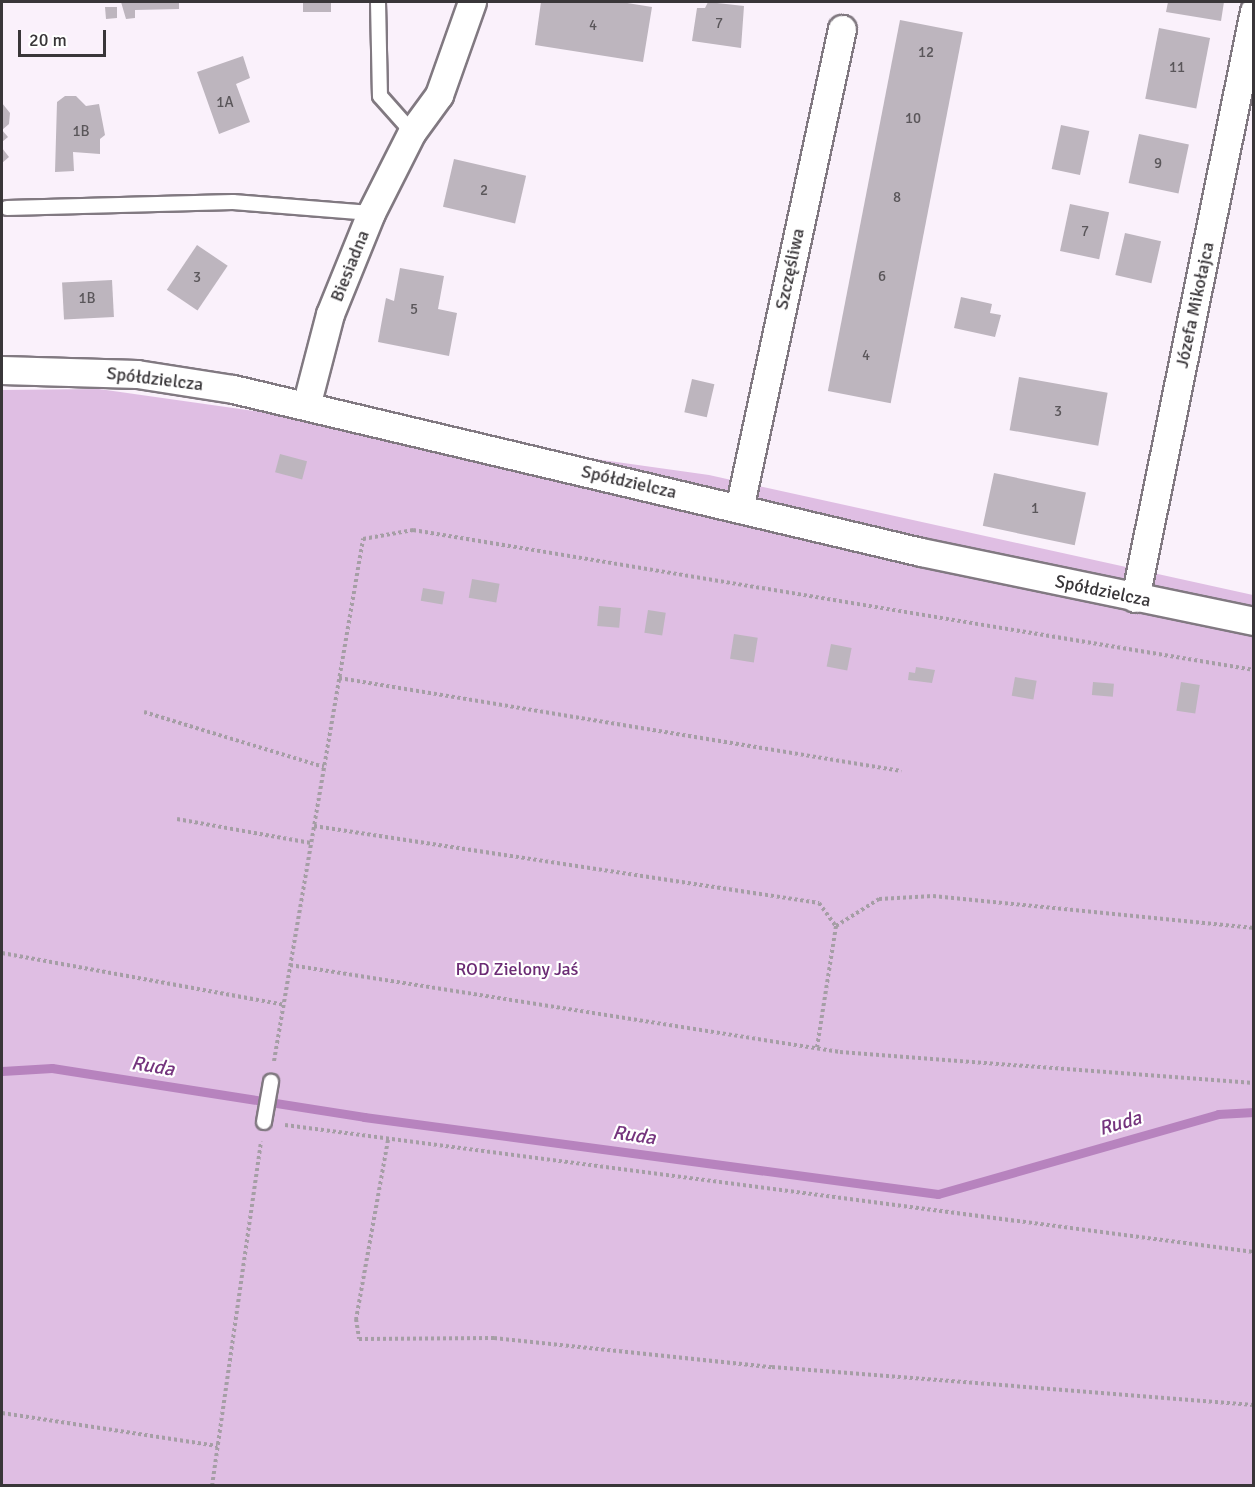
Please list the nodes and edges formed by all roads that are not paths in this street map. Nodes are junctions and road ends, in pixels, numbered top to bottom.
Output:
1 (378, 2) edge
2 (472, 2) edge
3 (1254, 11) edge
4 (842, 29) dead end
5 (412, 132) junction
6 (7, 208) dead end
7 (371, 213) junction
8 (2, 370) edge
9 (306, 406) junction
10 (739, 508) junction
11 (1135, 598) junction
12 (1254, 621) edge
13 (271, 1082) road end
14 (264, 1122) road end

1 - 5 lane
2 - 5 street, Biesiadna
3 - 11 street, Józefa Mikołajca
4 - 10 street, Szczęśliwa
5 - 7 street, Biesiadna
6 - 7 lane
7 - 9 street, Biesiadna
8 - 9 street, Spółdzielcza
9 - 10 street, Spółdzielcza
10 - 11 street, Spółdzielcza
11 - 12 street, Spółdzielcza
13 - 14 lane

